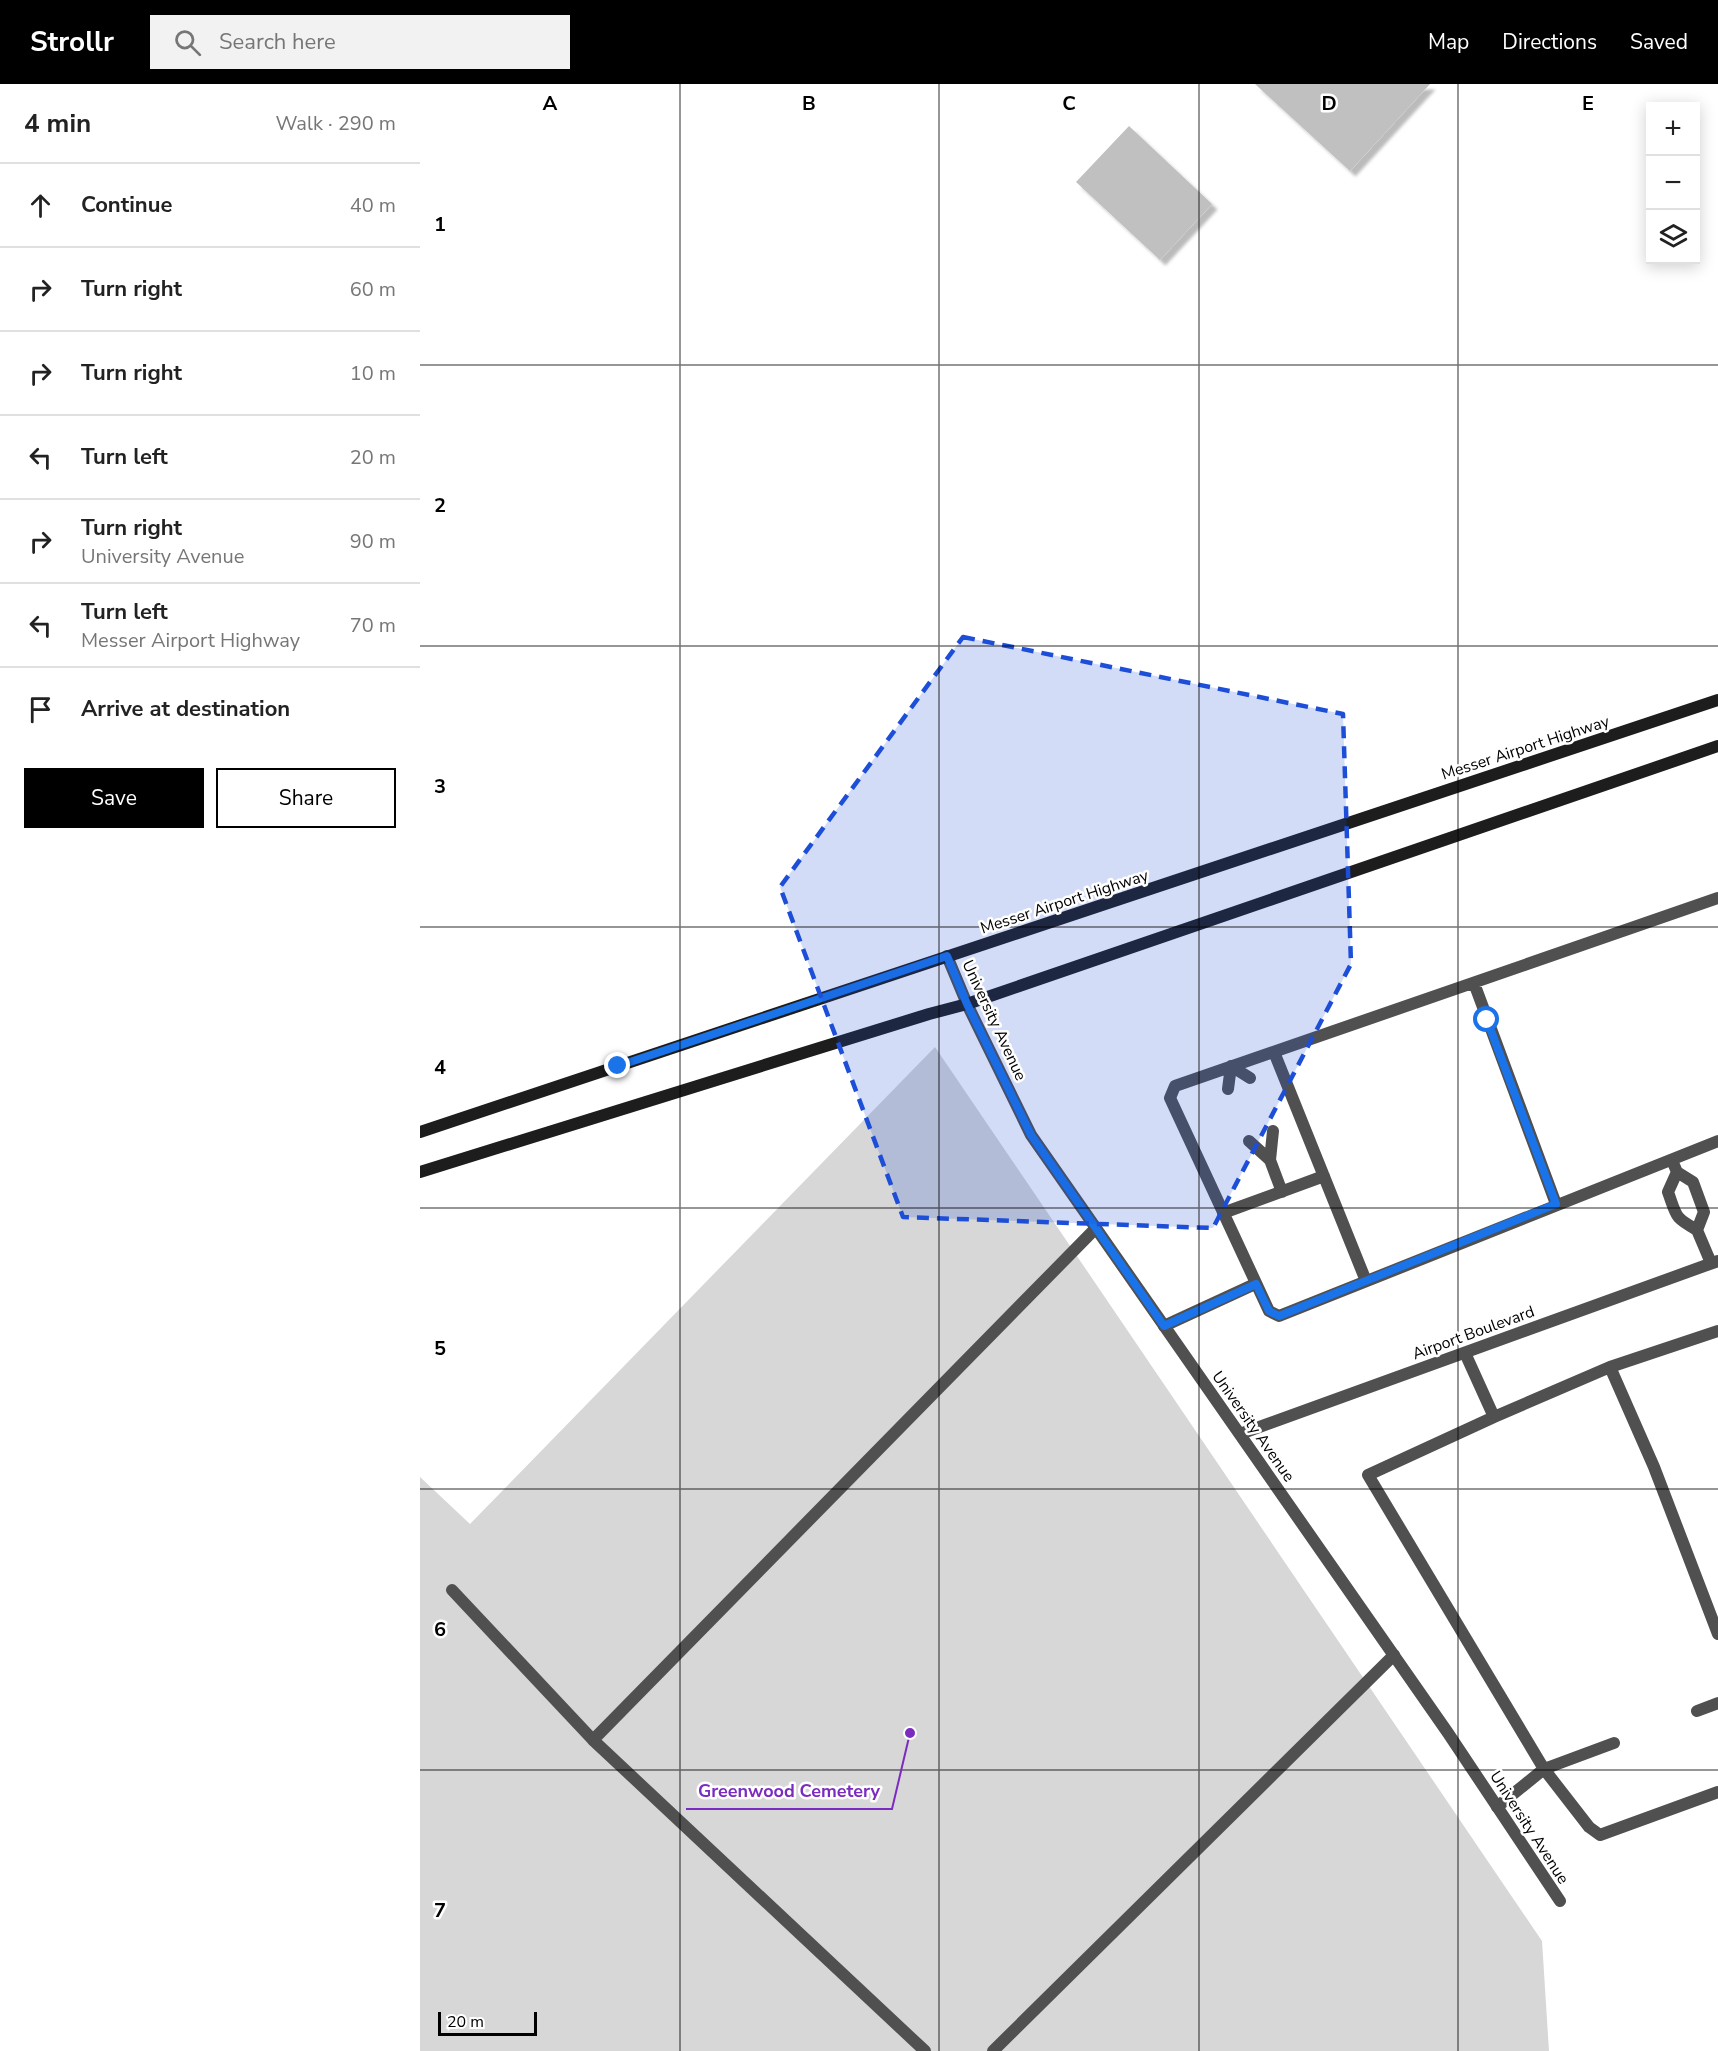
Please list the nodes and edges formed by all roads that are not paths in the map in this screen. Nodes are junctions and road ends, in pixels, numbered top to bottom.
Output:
1 (1718, 700) edge
2 (1718, 746) edge
3 (1718, 898) edge
4 (947, 956) junction
5 (1474, 983) junction
6 (967, 1004) junction
7 (1274, 1052) junction
8 (1231, 1066) junction
9 (1250, 1078) dead end
10 (1228, 1089) dead end
11 (1273, 1131) dead end
12 (420, 1132) edge
13 (1249, 1141) dead end
14 (1718, 1141) edge
15 (1671, 1158) junction
16 (1269, 1160) junction
17 (420, 1172) edge
18 (1677, 1172) junction
19 (1324, 1176) junction
20 (1282, 1192) junction
21 (1556, 1204) junction
22 (1223, 1213) junction
23 (1096, 1228) junction
24 (1697, 1230) junction
25 (1714, 1262) edge
26 (1366, 1281) junction
27 (1256, 1284) junction
28 (1164, 1326) junction
29 (1718, 1331) edge
30 (1465, 1353) junction
31 (1610, 1367) junction
32 (1494, 1417) junction
33 (1240, 1434) junction
34 (452, 1590) dead end
35 (1718, 1634) edge
36 (1394, 1655) junction
37 (1718, 1703) edge
38 (1697, 1711) dead end
39 (593, 1740) junction
40 (1614, 1743) dead end
41 (1544, 1769) junction
42 (1718, 1792) edge
43 (1497, 1807) junction
44 (1560, 1902) dead end
45 (925, 2051) edge
46 (993, 2051) edge

1 - 4 main road, Messer Airport Highway
2 - 6 main road
3 - 5 street
4 - 6 street, University Avenue
4 - 12 main road, Messer Airport Highway
5 - 7 street
5 - 21 street
6 - 17 main road
6 - 23 street, University Avenue
7 - 8 street
7 - 19 street
8 - 9 street
8 - 10 street
8 - 22 street
11 - 16 street
13 - 16 street
14 - 15 street
15 - 18 street
15 - 21 street
16 - 20 street
18 - 24 street
18 - 24 street
19 - 20 street
19 - 26 street
20 - 22 street
21 - 26 street
22 - 27 street
23 - 28 street, University Avenue
23 - 39 street
24 - 25 street
25 - 30 street, Airport Boulevard
26 - 27 street
27 - 28 street
28 - 33 street, University Avenue
29 - 31 street
30 - 32 street
30 - 33 street, Airport Boulevard
31 - 32 street
31 - 35 street
32 - 41 street
33 - 36 street, University Avenue
34 - 39 street
36 - 43 street, University Avenue
36 - 46 street
37 - 38 street
39 - 45 street
40 - 41 street
41 - 42 street
41 - 43 street
43 - 44 street, University Avenue

